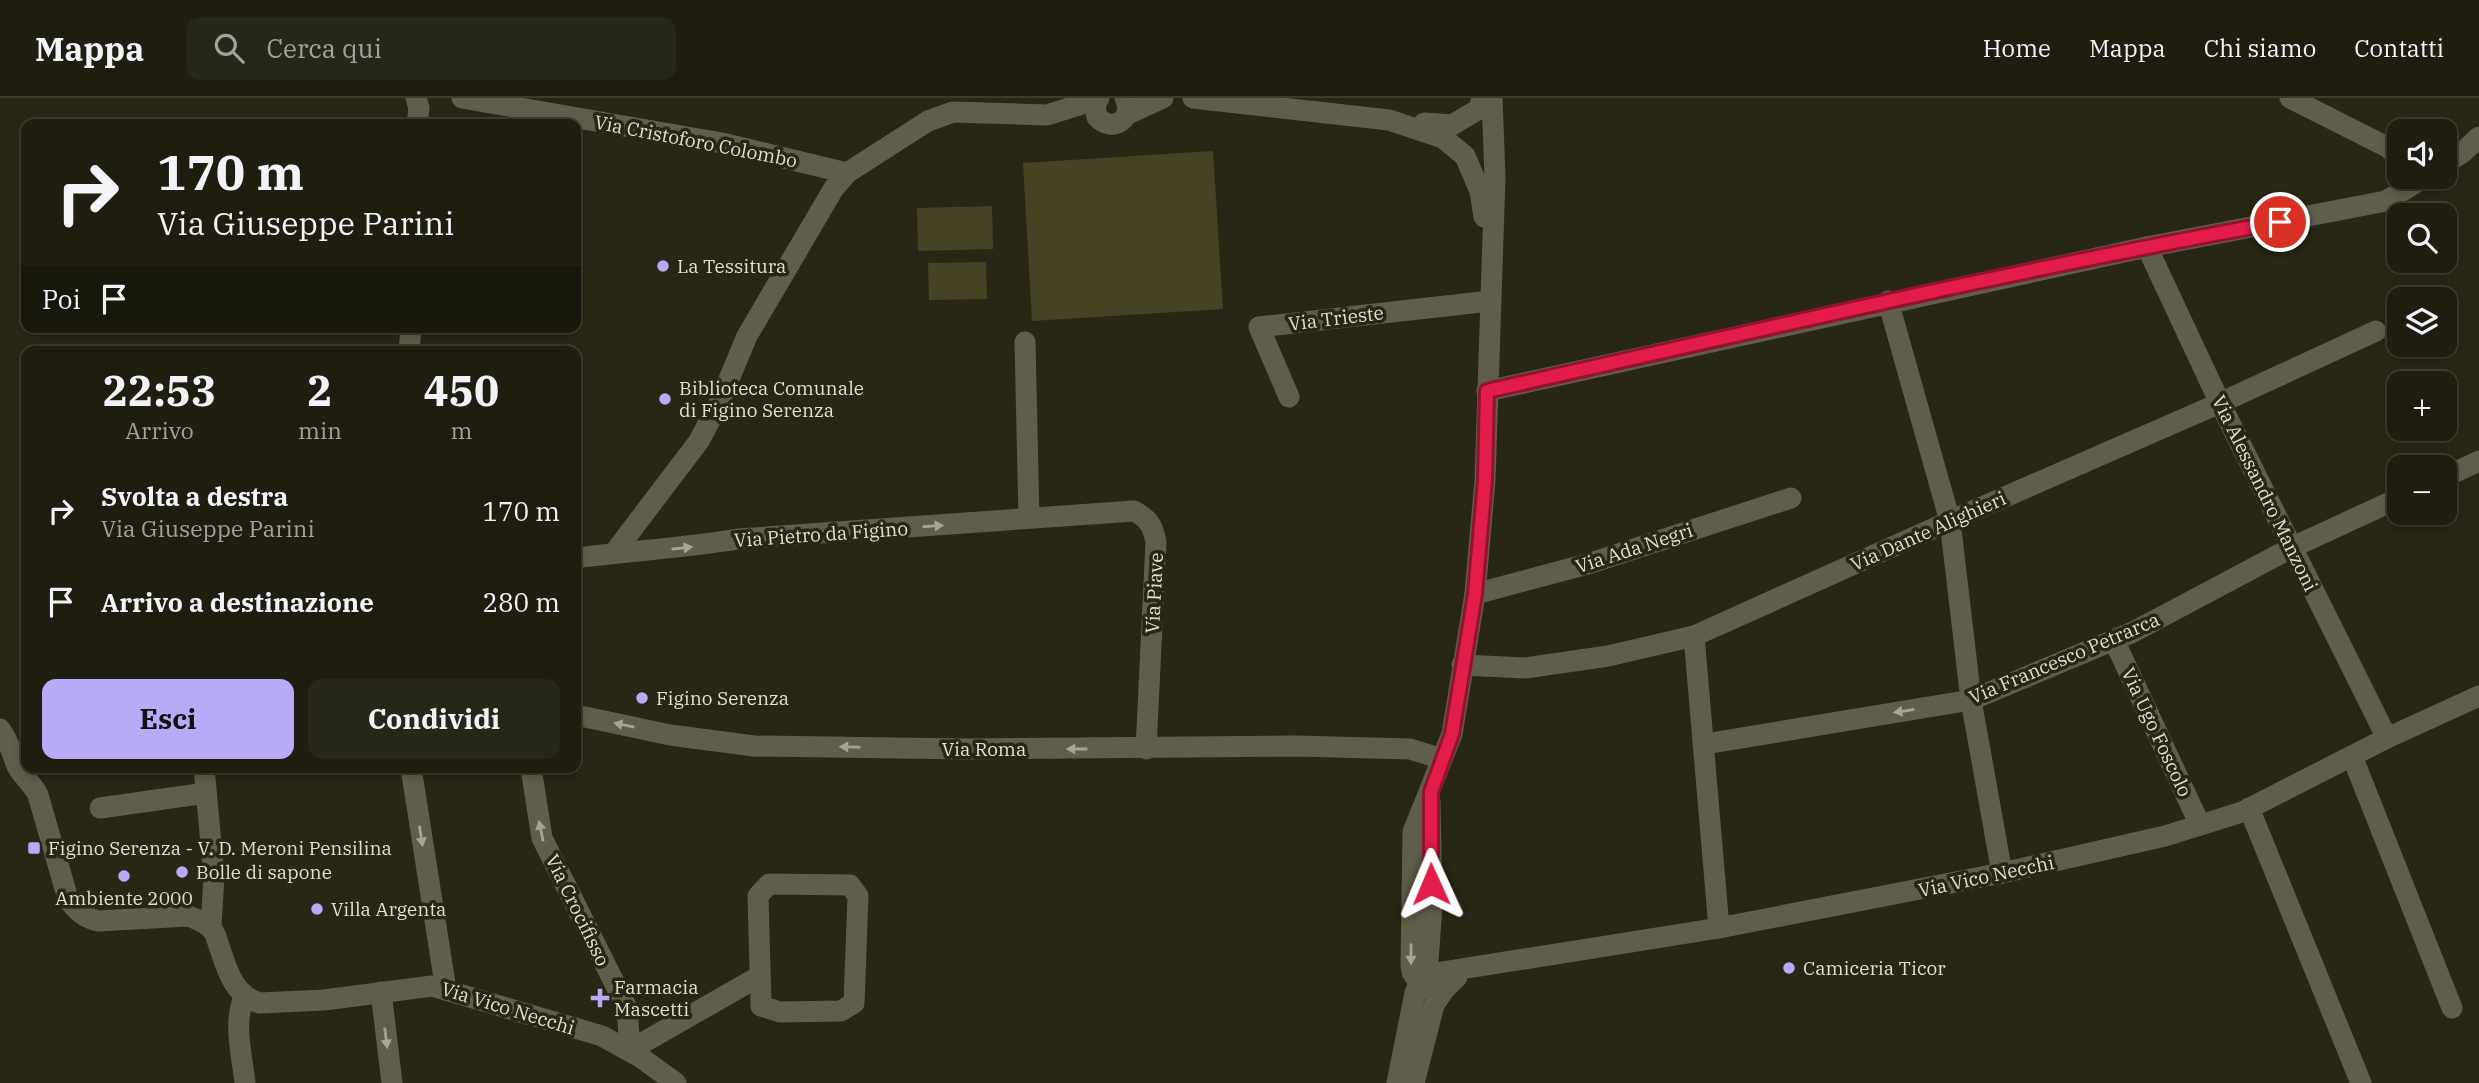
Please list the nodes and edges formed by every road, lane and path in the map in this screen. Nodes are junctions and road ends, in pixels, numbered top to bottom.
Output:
1 (416, 98) edge
2 (462, 98) edge
3 (1163, 98) edge
4 (1193, 98) edge
5 (1482, 98) edge
6 (1492, 98) edge
7 (2290, 98) edge
8 (1130, 102) edge
9 (953, 105) edge
10 (1098, 105) edge
11 (418, 119) edge
12 (1389, 120) junction
13 (2479, 136) edge
14 (2387, 147) edge
15 (2457, 156) edge
16 (847, 173) junction
17 (2396, 189) edge
18 (2147, 247) junction
19 (1491, 254) junction
20 (1490, 300) junction
21 (1888, 302) junction
22 (2376, 331) dead end
23 (1025, 342) dead end
24 (1487, 391) junction
25 (1289, 397) dead end
26 (2220, 403) junction
27 (2479, 461) edge
28 (2457, 471) edge
29 (1791, 498) dead end
30 (2387, 504) edge
31 (1029, 518) junction
32 (1950, 521) junction
33 (2293, 547) junction
34 (614, 553) junction
35 (581, 557) edge
36 (1475, 594) junction
37 (1694, 636) junction
38 (2114, 640) junction
39 (1462, 665) junction
40 (2479, 696) edge
41 (1971, 700) junction
42 (581, 716) edge
43 (0, 729) edge
44 (2387, 738) junction
45 (1704, 744) junction
46 (1146, 749) junction
47 (2352, 756) junction
48 (15, 768) edge
49 (204, 773) edge
50 (412, 773) edge
51 (532, 773) edge
52 (1435, 777) junction
53 (206, 793) junction
54 (100, 808) dead end
55 (2249, 808) junction
56 (2200, 825) junction
57 (2002, 873) junction
58 (211, 927) junction
59 (1719, 928) junction
60 (1460, 974) junction
61 (760, 976) junction
62 (1424, 981) junction
63 (446, 990) junction
64 (381, 992) junction
65 (244, 997) junction
66 (2452, 1008) dead end
67 (630, 1050) junction
68 (1421, 1056) junction
69 (666, 1080) edge
70 (246, 1083) edge
71 (392, 1083) edge
72 (1397, 1083) edge
73 (1414, 1083) edge
74 (2361, 1083) edge

1 - 11 street
2 - 16 street, Via Cristoforo Colombo
3 - 8 street
4 - 12 street
5 - 12 street
6 - 19 street
7 - 14 street
8 - 10 street
9 - 10 street
9 - 16 street
12 - 19 street
13 - 15 street
16 - 34 street
17 - 18 street
18 - 21 street
18 - 26 street, Via Alessandro Manzoni
19 - 20 street
20 - 24 street
20 - 25 street, Via Trieste
21 - 24 street
21 - 32 street
22 - 26 street, Via Dante Alighieri
23 - 31 street
24 - 36 street
26 - 32 street, Via Dante Alighieri
26 - 33 street, Via Alessandro Manzoni
27 - 28 street
29 - 36 street, Via Ada Negri
30 - 33 street, Via Francesco Petrarca
34 -> 31 street, Via Pietro da Figino
31 - 46 street, Via Piave
32 - 37 street, Via Dante Alighieri
32 - 41 street
33 - 38 street, Via Francesco Petrarca
33 - 44 street, Via Alessandro Manzoni
34 - 35 street, Via Pietro da Figino
36 - 39 street
37 - 39 street, Via Dante Alighieri
37 - 45 street
38 - 41 street, Via Francesco Petrarca
38 - 56 street, Via Ugo Foscolo
39 - 52 street
40 - 44 street, Via Vico Necchi
41 -> 45 street, Via Francesco Petrarca
41 - 57 street
46 -> 42 street, Via Roma
43 - 48 street
44 - 47 street, Via Vico Necchi
45 - 59 street
46 - 52 street, Via Roma
47 - 55 street, Via Vico Necchi
47 - 66 street
48 - 58 street
49 - 53 street
50 -> 63 street
67 -> 51 street, Via Crocifisso
52 - 62 street
53 - 54 street
53 - 58 street
55 - 56 street, Via Vico Necchi
55 - 74 street
56 - 57 street, Via Vico Necchi
57 - 59 street, Via Vico Necchi
58 - 65 street
59 - 60 street, Via Vico Necchi
60 - 62 street, Via Vico Necchi
60 - 68 street
61 - 61 street
61 - 67 street
62 - 68 street
62 - 72 street
63 - 64 street, Via Vico Necchi
63 - 67 street, Via Vico Necchi
64 - 65 street, Via Vico Necchi
64 -> 71 street
65 - 70 street
67 - 69 street, Via Vico Necchi
68 - 73 street

